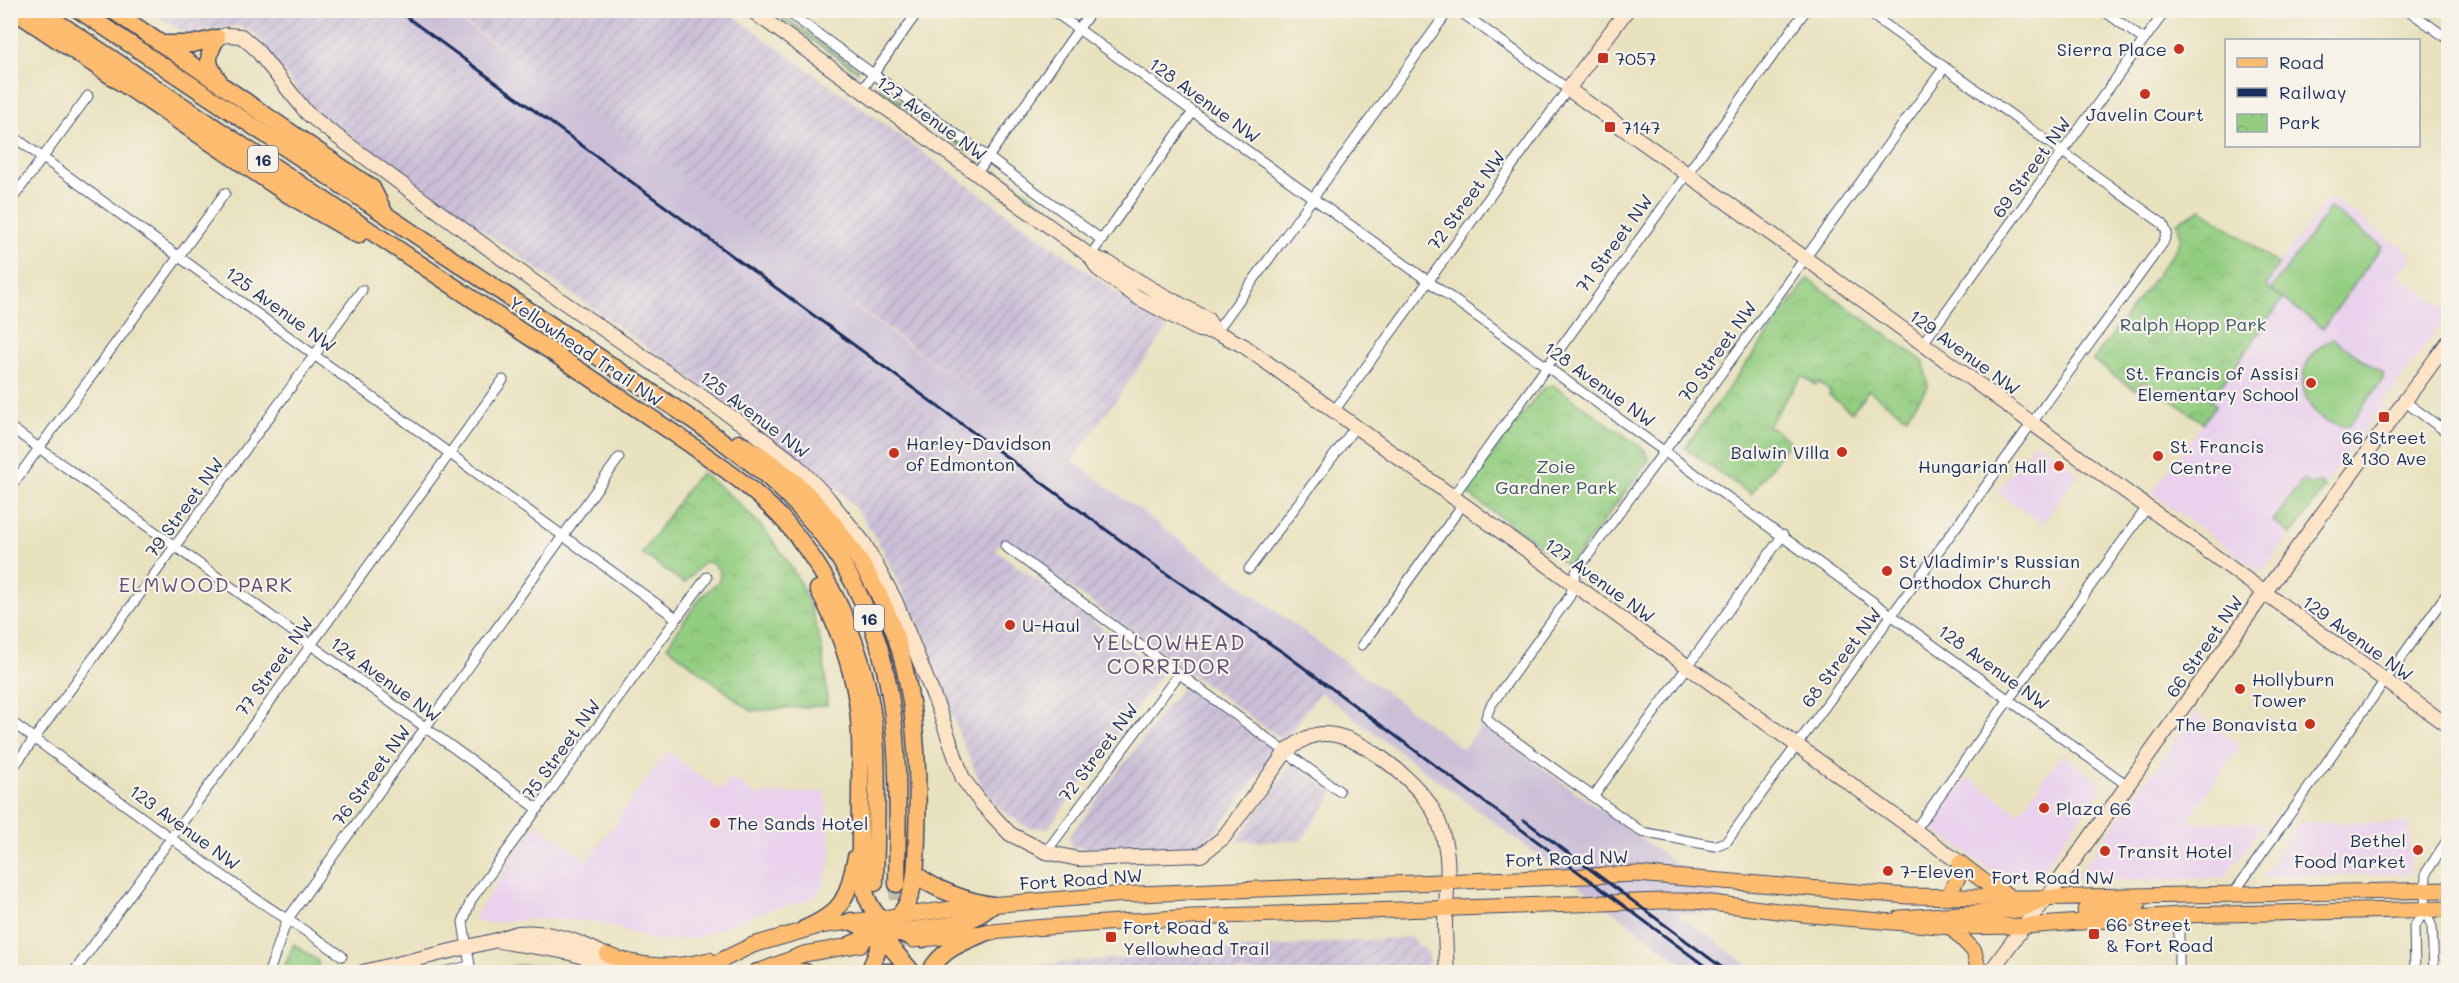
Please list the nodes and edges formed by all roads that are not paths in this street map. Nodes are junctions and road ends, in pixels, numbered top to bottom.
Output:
1 (39, 10) edge
2 (79, 10) edge
3 (112, 10) edge
4 (751, 10) edge
5 (785, 10) edge
6 (919, 10) edge
7 (1052, 10) edge
8 (1092, 10) edge
9 (1449, 10) edge
10 (1458, 10) edge
11 (1627, 10) edge
12 (1806, 10) edge
13 (1865, 10) edge
14 (2103, 10) edge
15 (2166, 10) edge
16 (2408, 10) edge
17 (12, 11) edge
18 (1078, 30) junction
19 (217, 38) junction
20 (2448, 39) edge
21 (2144, 40) junction
22 (164, 44) junction
23 (1944, 68) junction
24 (873, 74) junction
25 (223, 86) junction
26 (1568, 89) junction
27 (862, 90) junction
28 (88, 96) dead end
29 (1193, 112) junction
30 (10, 134) edge
31 (2063, 152) junction
32 (988, 157) junction
33 (43, 158) junction
34 (977, 173) junction
35 (1686, 173) junction
36 (225, 192) dead end
37 (1312, 198) junction
38 (10, 202) edge
39 (386, 215) junction
40 (1102, 240) junction
41 (178, 256) junction
42 (1090, 256) junction
43 (1805, 258) junction
44 (1429, 281) junction
45 (362, 290) dead end
46 (487, 308) junction
47 (1216, 332) junction
48 (2448, 342) edge
49 (1923, 343) junction
50 (314, 355) junction
51 (1547, 366) junction
52 (503, 380) dead end
53 (2404, 400) junction
54 (1334, 411) junction
55 (693, 420) junction
56 (2031, 422) junction
57 (1356, 426) junction
58 (10, 427) edge
59 (2448, 433) edge
60 (681, 438) junction
61 (40, 448) junction
62 (1665, 451) junction
63 (449, 453) junction
64 (620, 458) dead end
65 (10, 488) edge
66 (1458, 500) junction
67 (2148, 506) junction
68 (1783, 535) junction
69 (564, 536) junction
70 (175, 546) junction
71 (1005, 546) dead end
72 (1249, 569) dead end
73 (706, 577) dead end
74 (1573, 583) junction
75 (2265, 592) junction
76 (2448, 592) edge
77 (1893, 615) junction
78 (676, 618) junction
79 (310, 644) junction
80 (1362, 645) dead end
81 (1688, 666) junction
82 (1179, 674) junction
83 (2385, 679) junction
84 (2010, 699) junction
85 (10, 721) edge
86 (2448, 726) edge
87 (425, 728) junction
88 (34, 738) junction
89 (1797, 745) junction
90 (1286, 752) junction
91 (10, 772) edge
92 (2127, 785) junction
93 (1339, 791) dead end
94 (1593, 797) junction
95 (537, 809) junction
96 (1915, 830) junction
97 (171, 837) junction
98 (860, 838) junction
99 (2448, 839) edge
100 (1046, 852) junction
101 (1960, 863) junction
102 (860, 866) junction
103 (915, 873) junction
104 (875, 883) dead end
105 (1447, 883) junction
106 (897, 884) tunnel mouth
107 (2425, 890) junction
108 (2448, 890) edge
109 (2233, 894) junction
110 (2184, 895) junction
111 (1948, 896) junction
112 (2010, 897) junction
113 (2048, 898) junction
114 (993, 905) junction
115 (1446, 909) junction
116 (2448, 909) edge
117 (2425, 910) junction
118 (2179, 915) junction
119 (287, 920) junction
120 (1877, 920) junction
121 (851, 921) joint
122 (2024, 926) junction
123 (1951, 927) junction
124 (804, 929) junction
125 (886, 931) junction
126 (987, 932) junction
127 (923, 939) joint
128 (497, 940) junction
129 (850, 945) joint
130 (466, 948) junction
131 (607, 955) junction
132 (342, 956) dead end
133 (727, 957) junction
134 (470, 969) edge
135 (74, 972) edge
136 (269, 972) edge
137 (363, 972) edge
138 (443, 972) edge
139 (614, 972) edge
140 (632, 972) edge
141 (698, 972) edge
142 (757, 972) edge
143 (805, 972) edge
144 (869, 972) edge
145 (882, 972) edge
146 (896, 972) edge
147 (912, 972) edge
148 (930, 972) edge
149 (1447, 972) edge
150 (1979, 972) edge
151 (1990, 972) edge
152 (2179, 972) edge
153 (2414, 972) edge
154 (2433, 972) edge

1 - 46 highway, Yellowhead Trail NW / 16
2 - 39 highway, Yellowhead Trail NW / 16
3 - 22 highway
4 - 27 street, 127 Avenue NW
5 - 24 street, 127 Avenue NW
6 - 24 street
7 - 18 street, 128 Avenue NW
8 - 18 street
9 - 37 street
10 - 26 street, 129 Avenue NW
11 - 26 street, 72 Street NW
12 - 35 street, 71 Street NW
13 - 23 street
14 - 21 street
15 - 21 street, 69 Street NW
16 - 20 street
17 - 46 highway
18 - 29 street, 128 Avenue NW
18 - 32 street
19 - 22 highway
19 - 25 highway
19 - 100 street, 125 Avenue NW
21 - 31 street, 69 Street NW
22 - 25 highway
23 - 31 street
23 - 43 street, 70 Street NW
24 - 27 street
24 - 32 street, 127 Avenue NW
25 - 39 highway
26 - 35 street, 129 Avenue NW
26 - 44 street, 72 Street NW
27 - 34 street, 127 Avenue NW
28 - 33 street
29 - 37 street, 128 Avenue NW
29 - 40 street
30 - 33 street, 125 Avenue NW
31 - 49 street, 69 Street NW
31 - 56 street, 68 Street NW
32 - 34 street
32 - 40 street, 127 Avenue NW
33 - 38 street
33 - 41 street, 125 Avenue NW
34 - 42 street, 127 Avenue NW
35 - 43 street, 129 Avenue NW
35 - 51 street, 71 Street NW
36 - 41 street
37 - 44 street, 128 Avenue NW
37 - 47 street
39 - 55 highway, Yellowhead Trail NW / 16
40 - 42 street
41 - 50 street, 125 Avenue NW
41 - 61 street
42 - 47 street, 127 Avenue NW
43 - 49 street, 129 Avenue NW
43 - 62 street, 70 Street NW
44 - 51 street, 128 Avenue NW
44 - 54 street, 72 Street NW
45 - 50 street, 79 Street NW
46 - 60 highway, Yellowhead Trail NW / 16
47 - 54 street, 127 Avenue NW
48 - 53 street, 66 Street NW
49 - 56 street, 129 Avenue NW
50 - 63 street, 125 Avenue NW
50 - 70 street, 79 Street NW
51 - 62 street, 128 Avenue NW
51 - 66 street, 71 Street NW
52 - 63 street, 77 Street NW
53 - 59 street
53 - 75 street, 66 Street NW
54 - 57 street, 127 Avenue NW
55 - 103 highway
55 - 106 highway, Yellowhead Trail NW / 16
56 - 67 street, 129 Avenue NW
56 - 77 street, 68 Street NW
57 - 66 street, 127 Avenue NW
57 - 72 street
58 - 61 street, 124 Avenue NW
60 - 98 highway
60 - 104 highway, Yellowhead Trail NW / 16
61 - 65 street
61 - 70 street, 124 Avenue NW
62 - 68 street, 128 Avenue NW
62 - 74 street, 70 Street NW
63 - 69 street, 125 Avenue NW
63 - 79 street, 77 Street NW
64 - 69 street, 76 Street NW
66 - 74 street, 127 Avenue NW
66 - 80 street, 71 Street NW
67 - 75 street, 129 Avenue NW
67 - 84 street
68 - 77 street, 128 Avenue NW
68 - 81 street
69 - 78 street, 125 Avenue NW
69 - 87 street, 76 Street NW
70 - 79 street, 124 Avenue NW
70 - 88 street, 79 Street NW
71 - 82 street
73 - 78 street, 75 Street NW
74 - 81 street, 127 Avenue NW
74 - 94 street, 70 Street NW
75 - 83 street, 129 Avenue NW
75 - 92 street, 66 Street NW
76 - 83 street
77 - 84 street, 128 Avenue NW
77 - 89 street, 68 Street NW
78 - 95 street, 75 Street NW
79 - 87 street, 124 Avenue NW
79 - 97 street, 77 Street NW
81 - 89 street, 127 Avenue NW
81 - 94 street
82 - 90 street
82 - 100 street, 72 Street NW
83 - 86 street, 129 Avenue NW
83 - 109 street
84 - 92 street, 128 Avenue NW
84 - 96 street
85 - 88 street, 123 Avenue NW
87 - 95 street, 124 Avenue NW
87 - 119 street, 76 Street NW
88 - 91 street, 79 Street NW
88 - 97 street, 123 Avenue NW
89 - 94 street, 68 Street NW
89 - 96 street, 127 Avenue NW
90 - 93 street
90 - 100 street, 125 Avenue NW
90 - 105 street
92 - 113 street, 66 Street NW
95 - 130 street, 75 Street NW
96 - 101 street, 127 Avenue NW
97 - 119 street, 123 Avenue NW
97 - 135 street, 77 Street NW
98 - 102 highway
98 - 124 highway
99 - 107 street
101 - 111 main road
101 - 112 main road
102 - 103 highway
102 - 125 highway
103 - 114 highway
103 - 125 highway
105 - 111 main road, Fort Road NW
105 - 114 main road, Fort Road NW
105 - 115 street
107 - 108 main road, Fort Road NW
107 - 109 main road, Fort Road NW
107 - 117 street
109 - 110 main road, Fort Road NW
110 - 113 main road, Fort Road NW
110 - 122 main road
111 - 112 main road, Fort Road NW
112 - 113 main road, Fort Road NW
113 - 120 main road
113 - 122 street, 66 Street NW
114 - 125 highway
115 - 120 main road
115 - 126 main road
115 - 149 street
116 - 117 main road
117 - 118 main road
117 - 153 street
117 - 154 street
118 - 122 main road
118 - 152 street
119 - 132 street, 123 Avenue NW
119 - 136 street, 76 Street NW
120 - 123 main road
121 - 124 main road
121 - 125 highway
122 - 123 main road
122 - 151 street, 66 Street NW
123 - 150 main road
124 - 133 main road
125 - 127 highway
125 - 129 highway
125 - 144 highway
125 - 147 highway
126 - 127 main road
126 - 148 highway
128 - 130 street
128 - 131 street
128 - 139 street
129 - 142 main road
130 - 134 street, 75 Street NW
130 - 137 street
131 - 133 main road
131 - 140 street
133 - 141 main road
134 - 138 street
142 - 143 highway
145 - 146 highway
153 - 154 street

